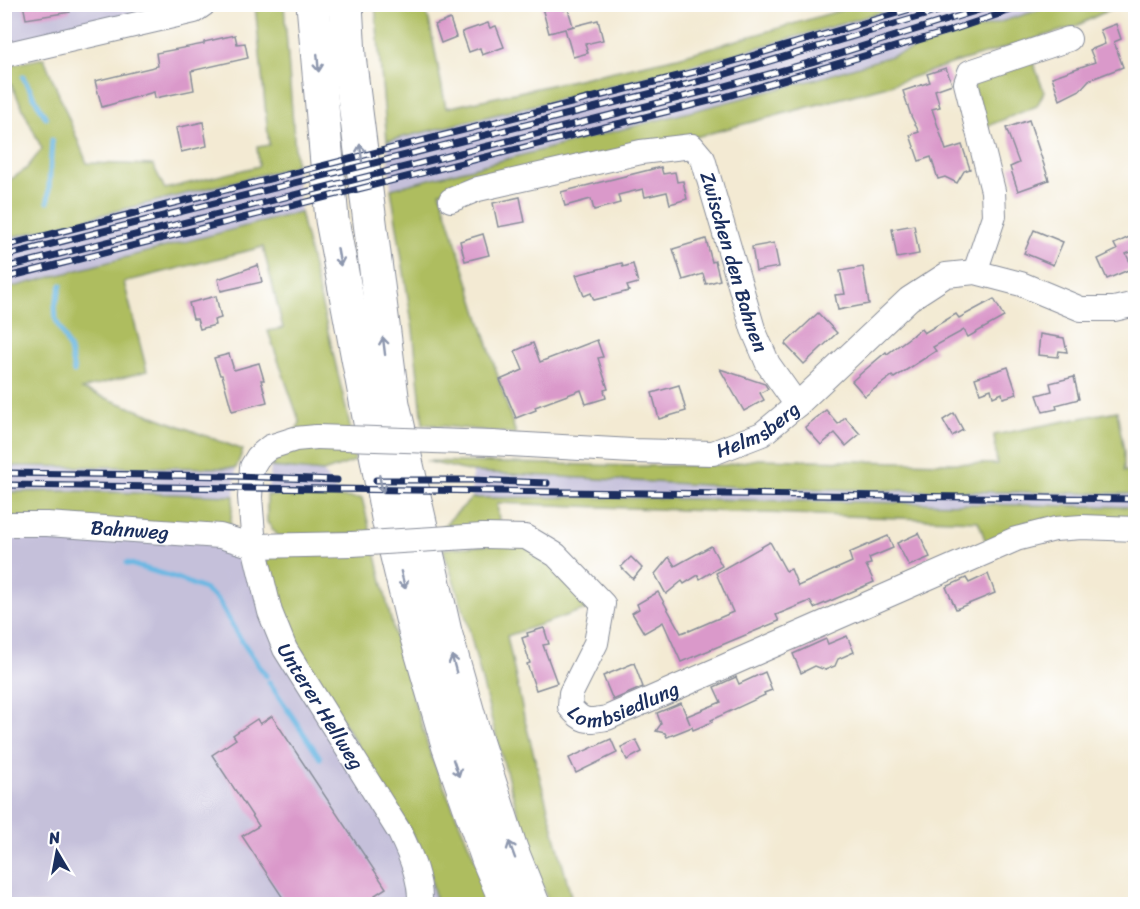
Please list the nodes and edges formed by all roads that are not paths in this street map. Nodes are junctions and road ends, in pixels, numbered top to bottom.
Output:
1 (204, 4) edge
2 (313, 4) edge
3 (346, 4) edge
4 (1070, 39) dead end
5 (4, 55) edge
6 (451, 200) dead end
7 (975, 272) junction
8 (1136, 304) edge
9 (797, 405) junction
10 (250, 497) joint
11 (4, 524) edge
12 (1136, 529) edge
13 (254, 546) junction
14 (420, 904) edge
15 (507, 904) edge
16 (533, 904) edge

1 - 5 street
2 -> 15 highway
16 -> 3 highway
4 - 7 street
6 - 9 street, Zwischen den Bahnen
7 - 8 street, Helmsberg
7 - 9 street, Helmsberg
9 - 10 street, Helmsberg, bridge
10 - 13 street, Unterer Hellweg
11 - 13 street, Bahnweg
12 - 13 street, Lombsiedlung, bridge
13 - 14 street, Unterer Hellweg

